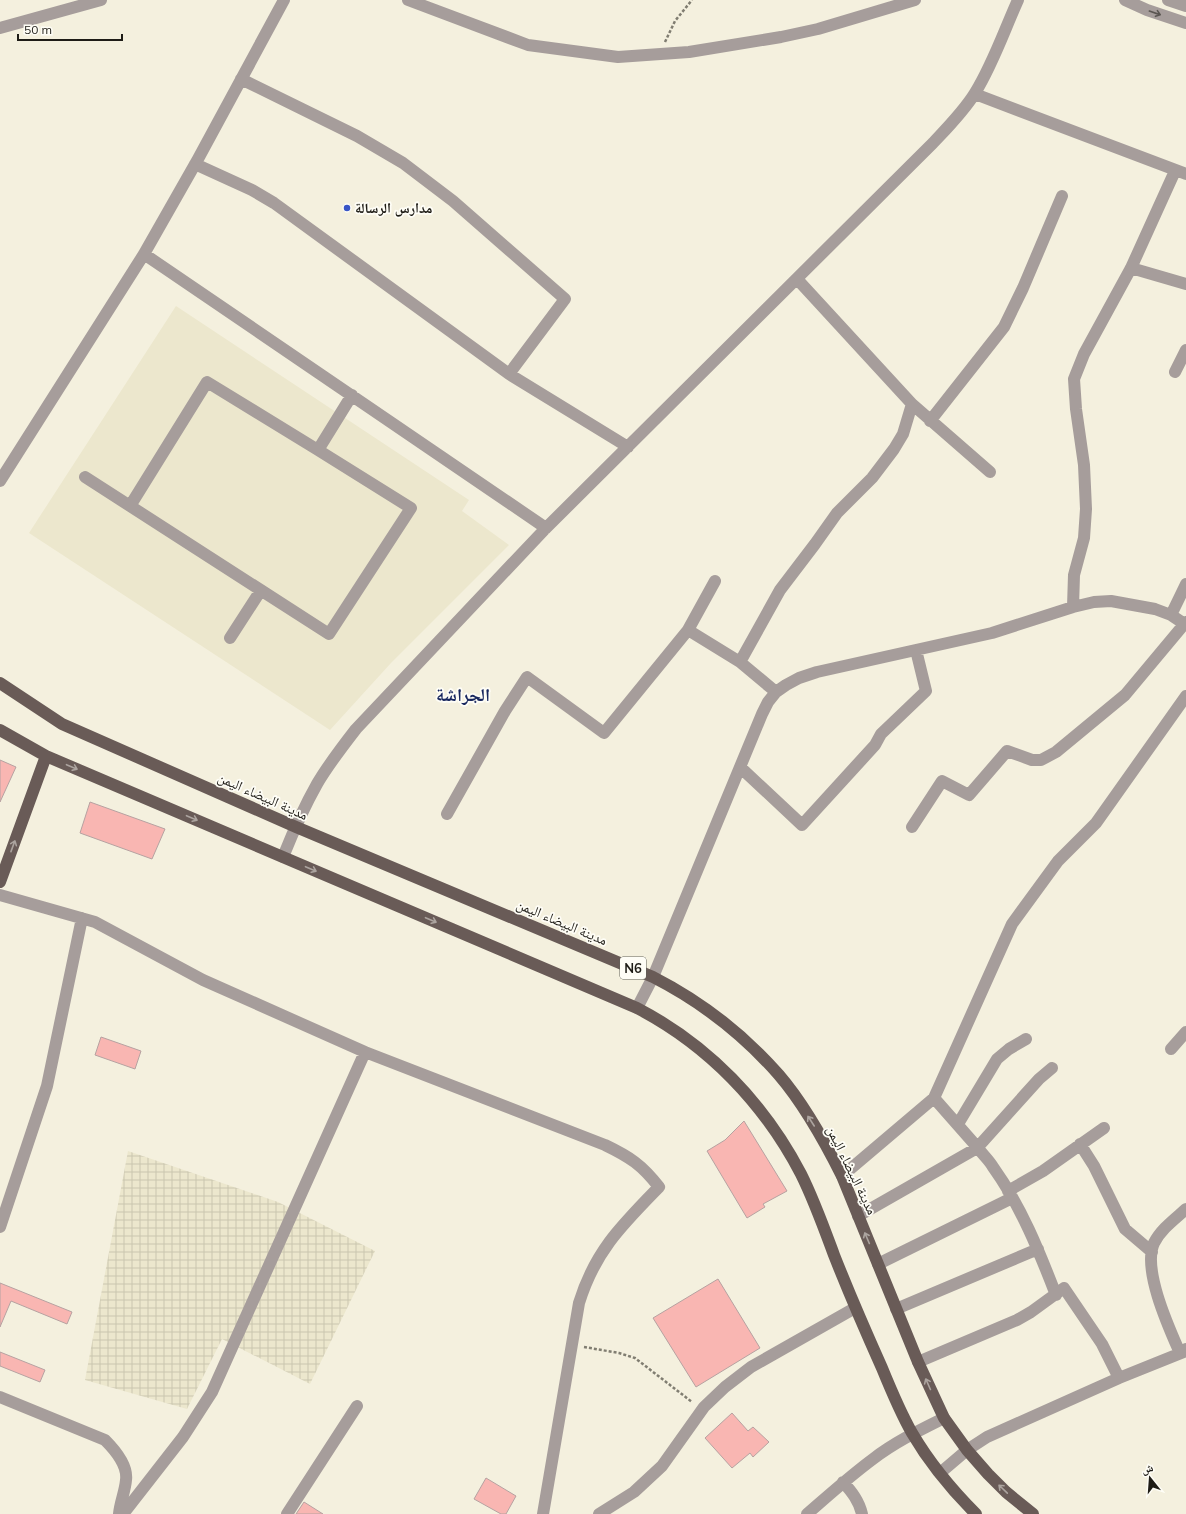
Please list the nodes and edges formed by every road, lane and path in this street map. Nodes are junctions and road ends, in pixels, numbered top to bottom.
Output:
1 (101, 0) edge
2 (284, 0) edge
3 (408, 0) edge
4 (692, 0) edge
5 (915, 0) edge
6 (1018, 0) edge
7 (1125, 0) edge
8 (1168, 0) edge
9 (1186, 6) edge
10 (1186, 23) edge
11 (0, 28) edge
12 (662, 54) junction
13 (241, 80) junction
14 (975, 94) junction
15 (195, 164) junction
16 (1180, 173) edge
17 (1062, 196) dead end
18 (144, 254) junction
19 (1131, 268) junction
20 (797, 279) junction
21 (1186, 284) edge
22 (1186, 350) edge
23 (1175, 372) dead end
24 (509, 374) junction
25 (352, 395) junction
26 (912, 404) junction
27 (930, 421) junction
28 (628, 447) junction
29 (318, 450) junction
30 (990, 472) dead end
31 (85, 477) dead end
32 (0, 481) edge
33 (130, 506) junction
34 (546, 528) junction
35 (715, 581) dead end
36 (1186, 584) edge
37 (260, 590) junction
38 (1073, 607) junction
39 (1171, 615) junction
40 (1186, 624) edge
41 (688, 630) junction
42 (230, 638) dead end
43 (916, 650) junction
44 (740, 662) junction
45 (0, 683) edge
46 (776, 692) junction
47 (1186, 696) edge
48 (0, 730) edge
49 (46, 756) junction
50 (740, 767) junction
51 (447, 814) dead end
52 (296, 827) junction
53 (912, 827) dead end
54 (283, 857) junction
55 (0, 882) edge
56 (0, 895) edge
57 (82, 918) junction
58 (653, 977) junction
59 (637, 1008) junction
60 (1186, 1032) edge
61 (1026, 1039) dead end
62 (1171, 1049) dead end
63 (365, 1052) junction
64 (1052, 1068) dead end
65 (934, 1098) junction
66 (958, 1124) junction
67 (1104, 1128) dead end
68 (1080, 1144) junction
69 (977, 1148) junction
70 (842, 1176) junction
71 (1010, 1194) junction
72 (1186, 1209) edge
73 (858, 1216) junction
74 (0, 1227) edge
75 (1038, 1249) junction
76 (1152, 1252) junction
77 (878, 1264) junction
78 (1056, 1295) junction
79 (855, 1308) junction
80 (896, 1309) junction
81 (572, 1344) junction
82 (1184, 1351) edge
83 (918, 1362) junction
84 (1120, 1378) junction
85 (0, 1397) edge
86 (357, 1406) dead end
87 (702, 1410) junction
88 (944, 1418) junction
89 (913, 1433) junction
90 (967, 1450) junction
91 (940, 1473) junction
92 (843, 1482) junction
93 (119, 1514) edge
94 (123, 1514) edge
95 (287, 1514) edge
96 (543, 1514) edge
97 (599, 1514) edge
98 (807, 1514) edge
99 (862, 1514) edge
100 (976, 1514) edge
101 (1033, 1514) edge

1 - 11 street
2 - 13 street
3 - 12 street
4 - 12 path
5 - 12 street
6 - 14 street
7 -> 10 street
8 - 9 street
13 - 15 street
13 - 24 street
14 - 16 street
14 - 20 street
15 - 18 street
15 - 24 street
16 - 19 street
17 - 27 street
18 - 25 street
18 - 32 street
19 - 21 street
19 - 38 street
20 - 26 street
20 - 28 street
22 - 23 street
24 - 28 street
25 - 29 street
25 - 34 street
26 - 27 street
26 - 44 street
27 - 30 street
28 - 34 street
29 - 33 street
29 - 37 street
31 - 33 street
33 - 37 street
34 - 52 street
35 - 41 street
36 - 39 street
37 - 42 street
38 - 39 street
38 - 43 street
39 - 40 street
40 - 53 street
41 - 44 street
41 - 51 street
43 - 46 street
43 - 50 street
44 - 46 street
45 - 52 main road, مدينة البيضاء اليمن / N6
46 - 50 street
47 - 65 street
48 - 49 main road, N6
49 -> 54 main road, N6
55 -> 49 main road
50 - 58 street
52 - 54 street
52 - 58 main road, مدينة البيضاء اليمن / N6
54 -> 59 main road, N6
56 - 57 street
57 - 63 street
57 - 74 street
58 - 59 street
70 -> 58 main road, مدينة البيضاء اليمن / N6
59 - 79 main road, N6
60 - 62 street
61 - 66 street
63 - 81 street
63 - 94 street
64 - 69 street
65 - 66 street
65 - 70 street
66 - 69 street
67 - 68 street
68 - 71 street
68 - 76 street
69 - 71 street
69 - 73 street
70 - 73 main road, مدينة البيضاء اليمن / N6
71 - 75 street
71 - 77 street
72 - 76 street
77 -> 73 main road, مدينة البيضاء اليمن / N6
75 - 78 street
75 - 80 street
76 - 82 street
77 - 80 main road, مدينة البيضاء اليمن / N6
78 - 83 street
78 - 84 street
79 - 87 street
79 - 89 main road, N6
80 - 83 main road, مدينة البيضاء اليمن / N6
81 - 87 path
81 - 96 street
82 - 84 street
88 -> 83 main road, مدينة البيضاء اليمن / N6
84 - 90 street
85 - 93 street
86 - 95 street
87 - 97 street
88 - 89 street
88 - 90 main road, مدينة البيضاء اليمن / N6
89 - 91 main road, N6
89 - 92 street
90 - 91 street
101 -> 90 main road, مدينة البيضاء اليمن / N6
91 - 100 main road, N6
92 - 98 street
92 - 99 street

